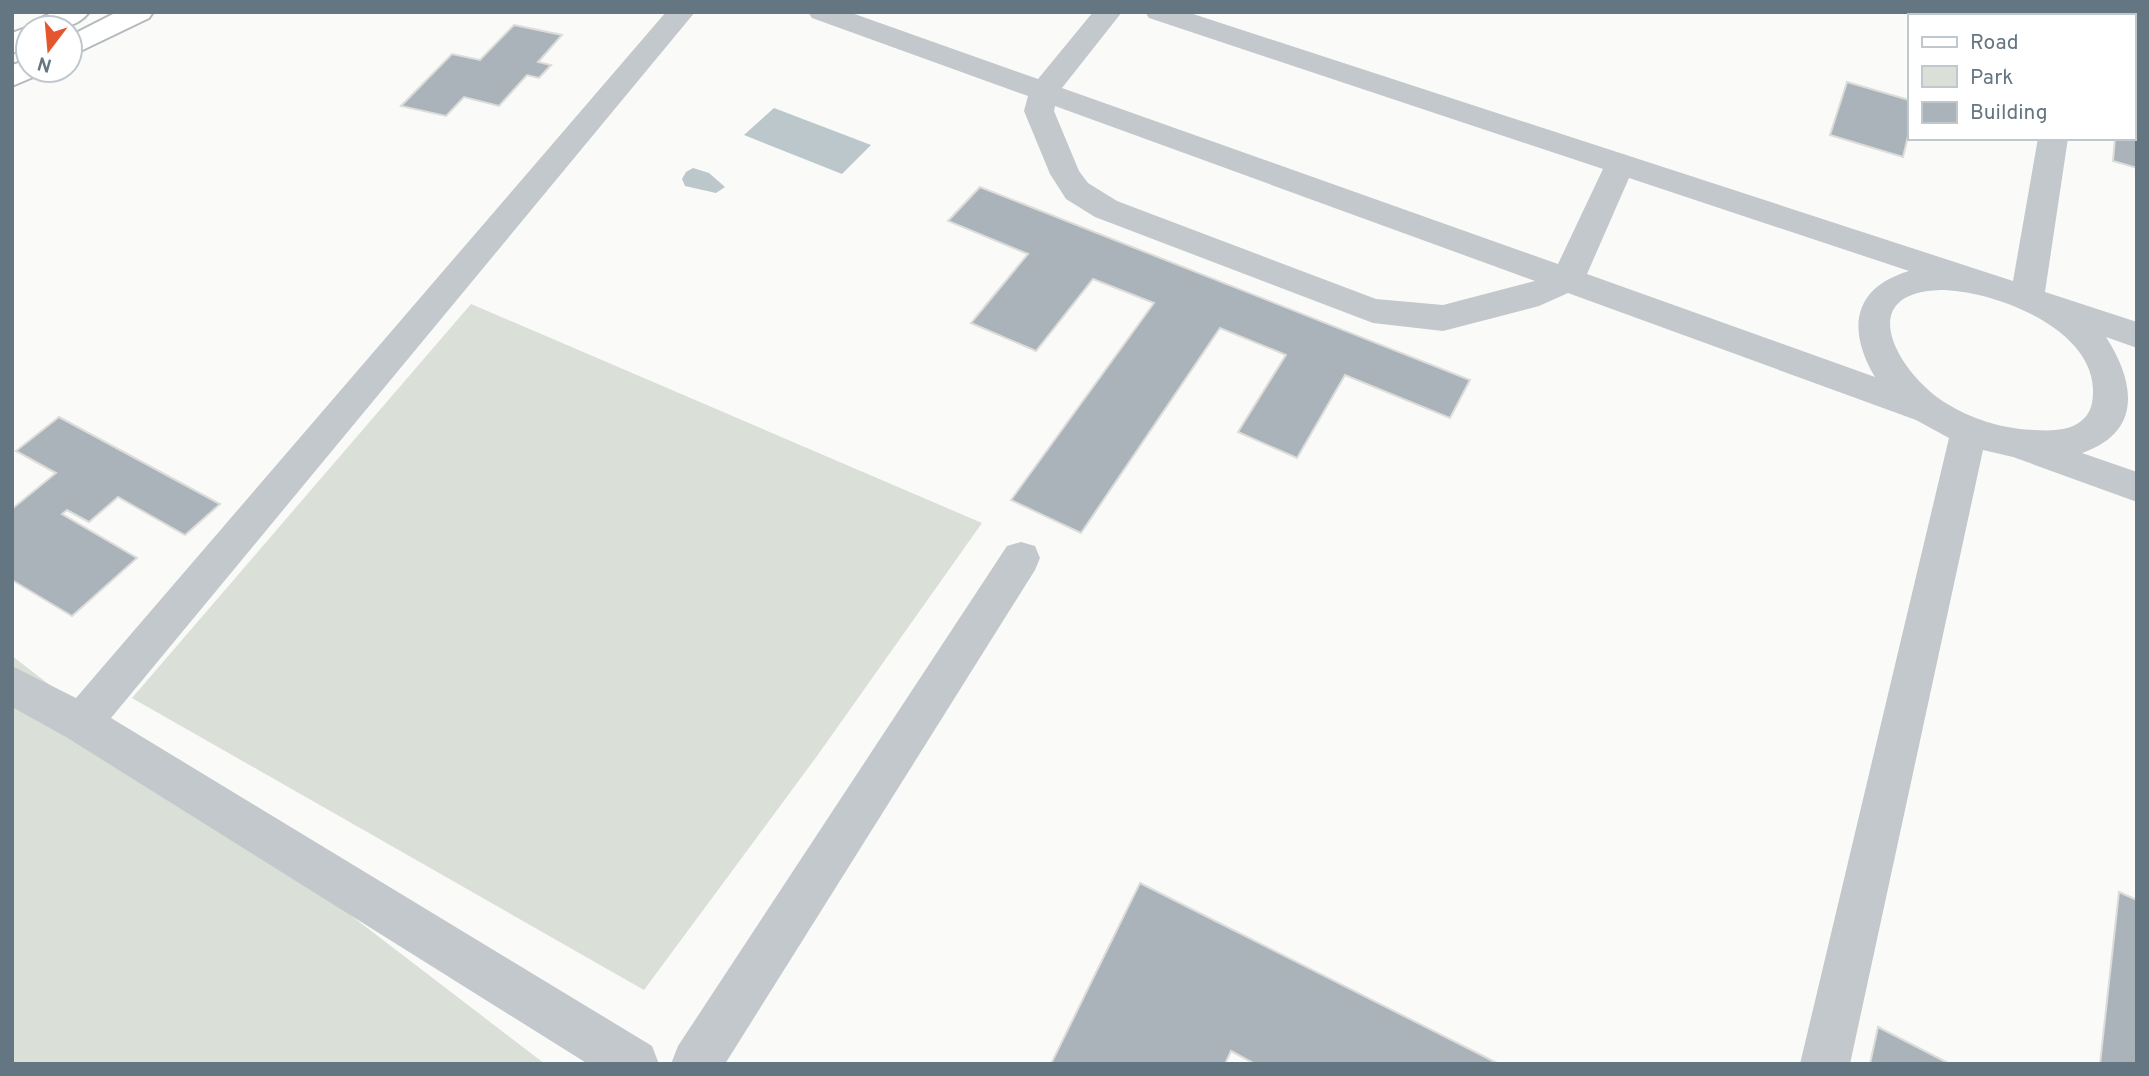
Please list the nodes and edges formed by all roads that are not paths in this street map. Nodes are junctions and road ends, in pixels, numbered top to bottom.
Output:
1 (139, 12) edge
2 (681, 12) edge
3 (822, 12) edge
4 (1108, 12) edge
5 (1159, 12) edge
6 (84, 40) edge
7 (1044, 91) junction
8 (2053, 140) edge
9 (1621, 162) junction
10 (1568, 279) junction
11 (1972, 279) junction
12 (2035, 301) junction
13 (2137, 335) edge
14 (1932, 412) junction
15 (1969, 430) junction
16 (2009, 442) junction
17 (2137, 487) edge
18 (1021, 558) dead end
19 (12, 685) edge
20 (81, 723) junction
21 (634, 1064) edge
22 (695, 1064) edge
23 (1825, 1064) edge

1 - 6 main road
2 - 20 lane
3 - 7 lane
4 - 7 lane
5 - 9 lane
7 - 10 lane
7 - 10 lane
8 - 12 lane
9 - 10 lane
9 - 11 lane
10 - 14 lane
11 - 12 lane
11 - 14 lane
12 - 13 lane
12 - 16 lane
14 - 15 lane
15 - 16 lane
15 - 23 lane
16 - 17 lane
18 - 22 lane
19 - 20 lane
20 - 21 lane

